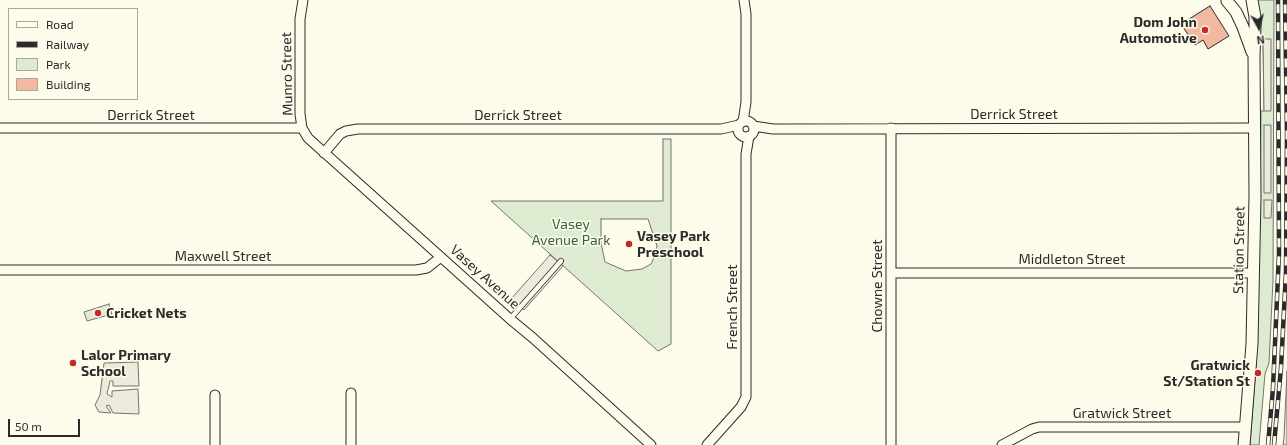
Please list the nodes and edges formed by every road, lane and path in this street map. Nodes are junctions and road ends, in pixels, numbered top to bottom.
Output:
1 (297, 0) edge
2 (303, 0) edge
3 (744, 0) edge
4 (749, 0) edge
5 (1227, 0) edge
6 (1238, 0) edge
7 (1252, 0) edge
8 (746, 14) junction
9 (300, 19) junction
10 (1254, 56) junction
11 (0, 128) edge
12 (302, 128) junction
13 (891, 128) junction
14 (1255, 128) junction
15 (746, 129) junction
16 (324, 153) junction
17 (441, 257) junction
18 (561, 261) dead end
19 (0, 270) edge
20 (891, 273) junction
21 (1254, 273) junction
22 (510, 319) junction
23 (351, 393) dead end
24 (215, 395) dead end
25 (1246, 427) junction
26 (215, 445) edge
27 (351, 445) edge
28 (652, 445) edge
29 (707, 445) edge
30 (891, 445) edge
31 (1002, 445) edge
32 (1244, 445) edge

1 - 9 street, Munro Street
2 - 9 street, Munro Street
3 - 8 street, French Street
4 - 8 street, French Street
5 - 6 street
5 - 10 street, Station Street
7 - 10 street, Station Street
8 - 15 street, French Street
9 - 12 street, Munro Street
10 - 14 street, Station Street
11 - 12 street, Derrick Street
12 - 16 street, Vasey Avenue
13 - 14 street, Derrick Street
13 - 15 street, Derrick Street
13 - 20 street, Chowne Street
14 - 21 street, Station Street
15 - 16 street, Derrick Street
15 - 29 street, French Street
16 - 17 street, Vasey Avenue
17 - 19 street, Maxwell Street
17 - 22 street, Vasey Avenue
18 - 22 lane
20 - 21 street, Middleton Street
20 - 30 street, Chowne Street
21 - 25 street, Station Street
22 - 28 street, Vasey Avenue
23 - 27 street
24 - 26 street
25 - 31 street, Gratwick Street
25 - 32 street, Station Street

